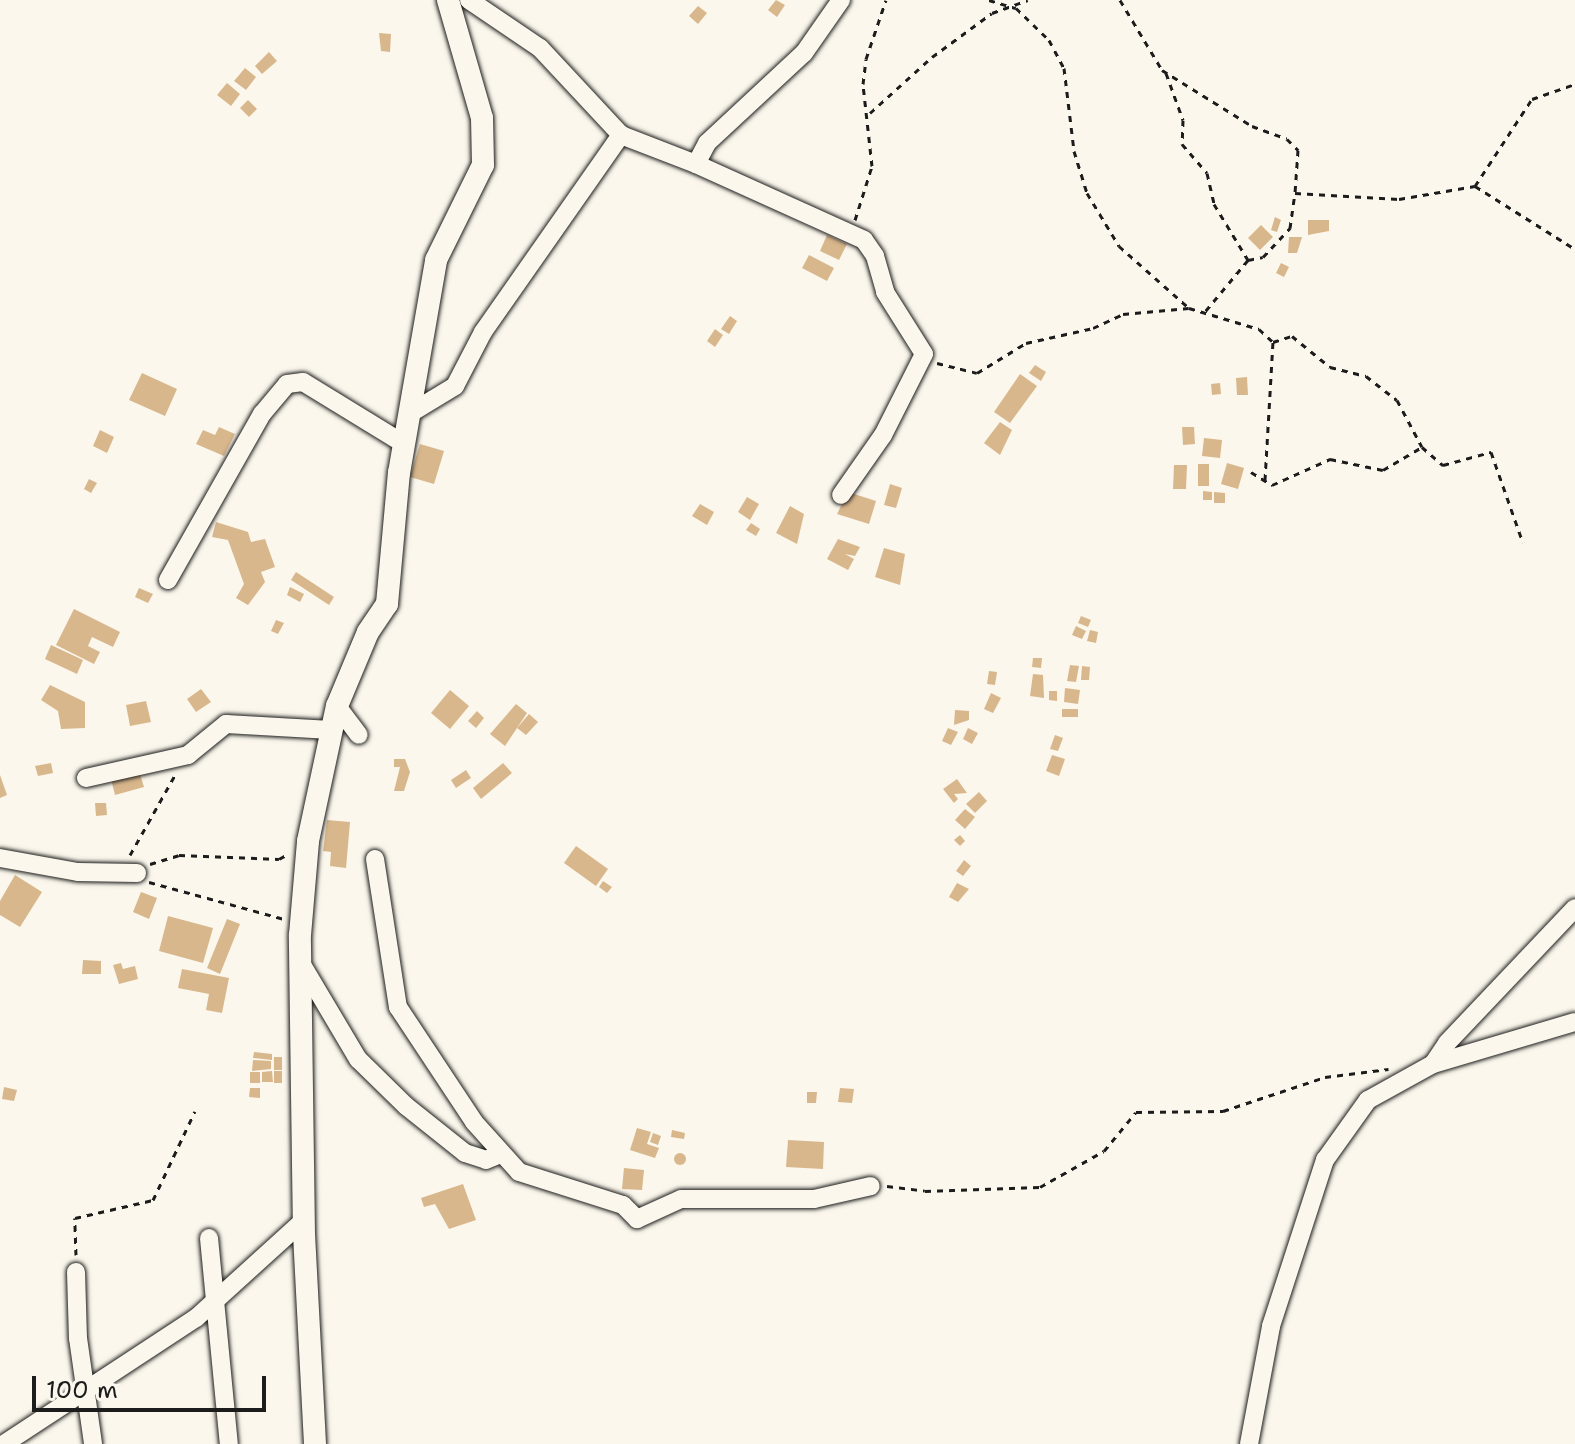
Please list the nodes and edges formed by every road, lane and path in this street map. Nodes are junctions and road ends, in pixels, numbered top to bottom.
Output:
1 (448, 0) edge
2 (469, 0) edge
3 (841, 0) edge
4 (886, 0) edge
5 (989, 0) edge
6 (1028, 0) edge
7 (1120, 0) edge
8 (1016, 8) junction
9 (1165, 72) junction
10 (1575, 84) edge
11 (870, 113) junction
12 (621, 135) junction
13 (696, 164) junction
14 (1475, 186) junction
15 (1295, 193) junction
16 (849, 233) junction
17 (1575, 249) edge
18 (1248, 260) junction
19 (1189, 308) junction
20 (1203, 314) junction
21 (1273, 342) junction
22 (924, 354) junction
23 (409, 414) junction
24 (404, 444) junction
25 (1422, 447) junction
26 (1251, 472) dead end
27 (1265, 480) junction
28 (841, 495) dead end
29 (1523, 543) dead end
30 (168, 580) dead end
31 (337, 706) junction
32 (331, 730) junction
33 (359, 735) dead end
34 (188, 755) junction
35 (86, 778) dead end
36 (308, 841) junction
37 (0, 858) edge
38 (375, 859) dead end
39 (129, 873) junction
40 (1575, 908) edge
41 (300, 935) junction
42 (301, 963) junction
43 (1575, 1022) edge
44 (1433, 1064) junction
45 (1396, 1068) dead end
46 (195, 1111) dead end
47 (501, 1154) junction
48 (871, 1186) joint
49 (304, 1220) junction
50 (209, 1238) dead end
51 (76, 1272) joint
52 (213, 1300) junction
53 (85, 1392) junction
54 (91, 1435) edge
55 (4, 1444) edge
56 (76, 1444) edge
57 (229, 1444) edge
58 (315, 1444) edge
59 (1249, 1444) edge

1 - 23 street
2 - 12 street
3 - 13 street
4 - 11 path
5 - 8 path
6 - 8 path
7 - 9 path
8 - 11 path
8 - 19 path
9 - 15 path
9 - 18 path
10 - 14 path
11 - 16 path
12 - 13 street
12 - 23 street
13 - 16 street
14 - 15 path
14 - 17 path
15 - 18 path
16 - 22 street
18 - 20 path
19 - 20 path
19 - 22 path
20 - 21 path
21 - 25 path
21 - 27 path
22 - 28 street
23 - 24 street
24 - 30 street
24 - 31 street
25 - 27 path
25 - 29 path
26 - 27 path
31 - 32 street
31 - 33 street
32 - 34 street
32 - 36 street
34 - 35 street
34 - 39 path
36 - 39 path
36 - 41 street
37 - 39 street
38 - 47 street
39 - 41 path
40 - 44 street
41 - 42 street
42 - 47 street
42 - 49 street
43 - 44 street
44 - 59 street
45 - 48 path
46 - 51 path
47 - 48 street
49 - 52 street
49 - 58 street
50 - 52 street
51 - 53 street
52 - 53 street
52 - 57 street
53 - 54 street
53 - 55 street
54 - 56 street

